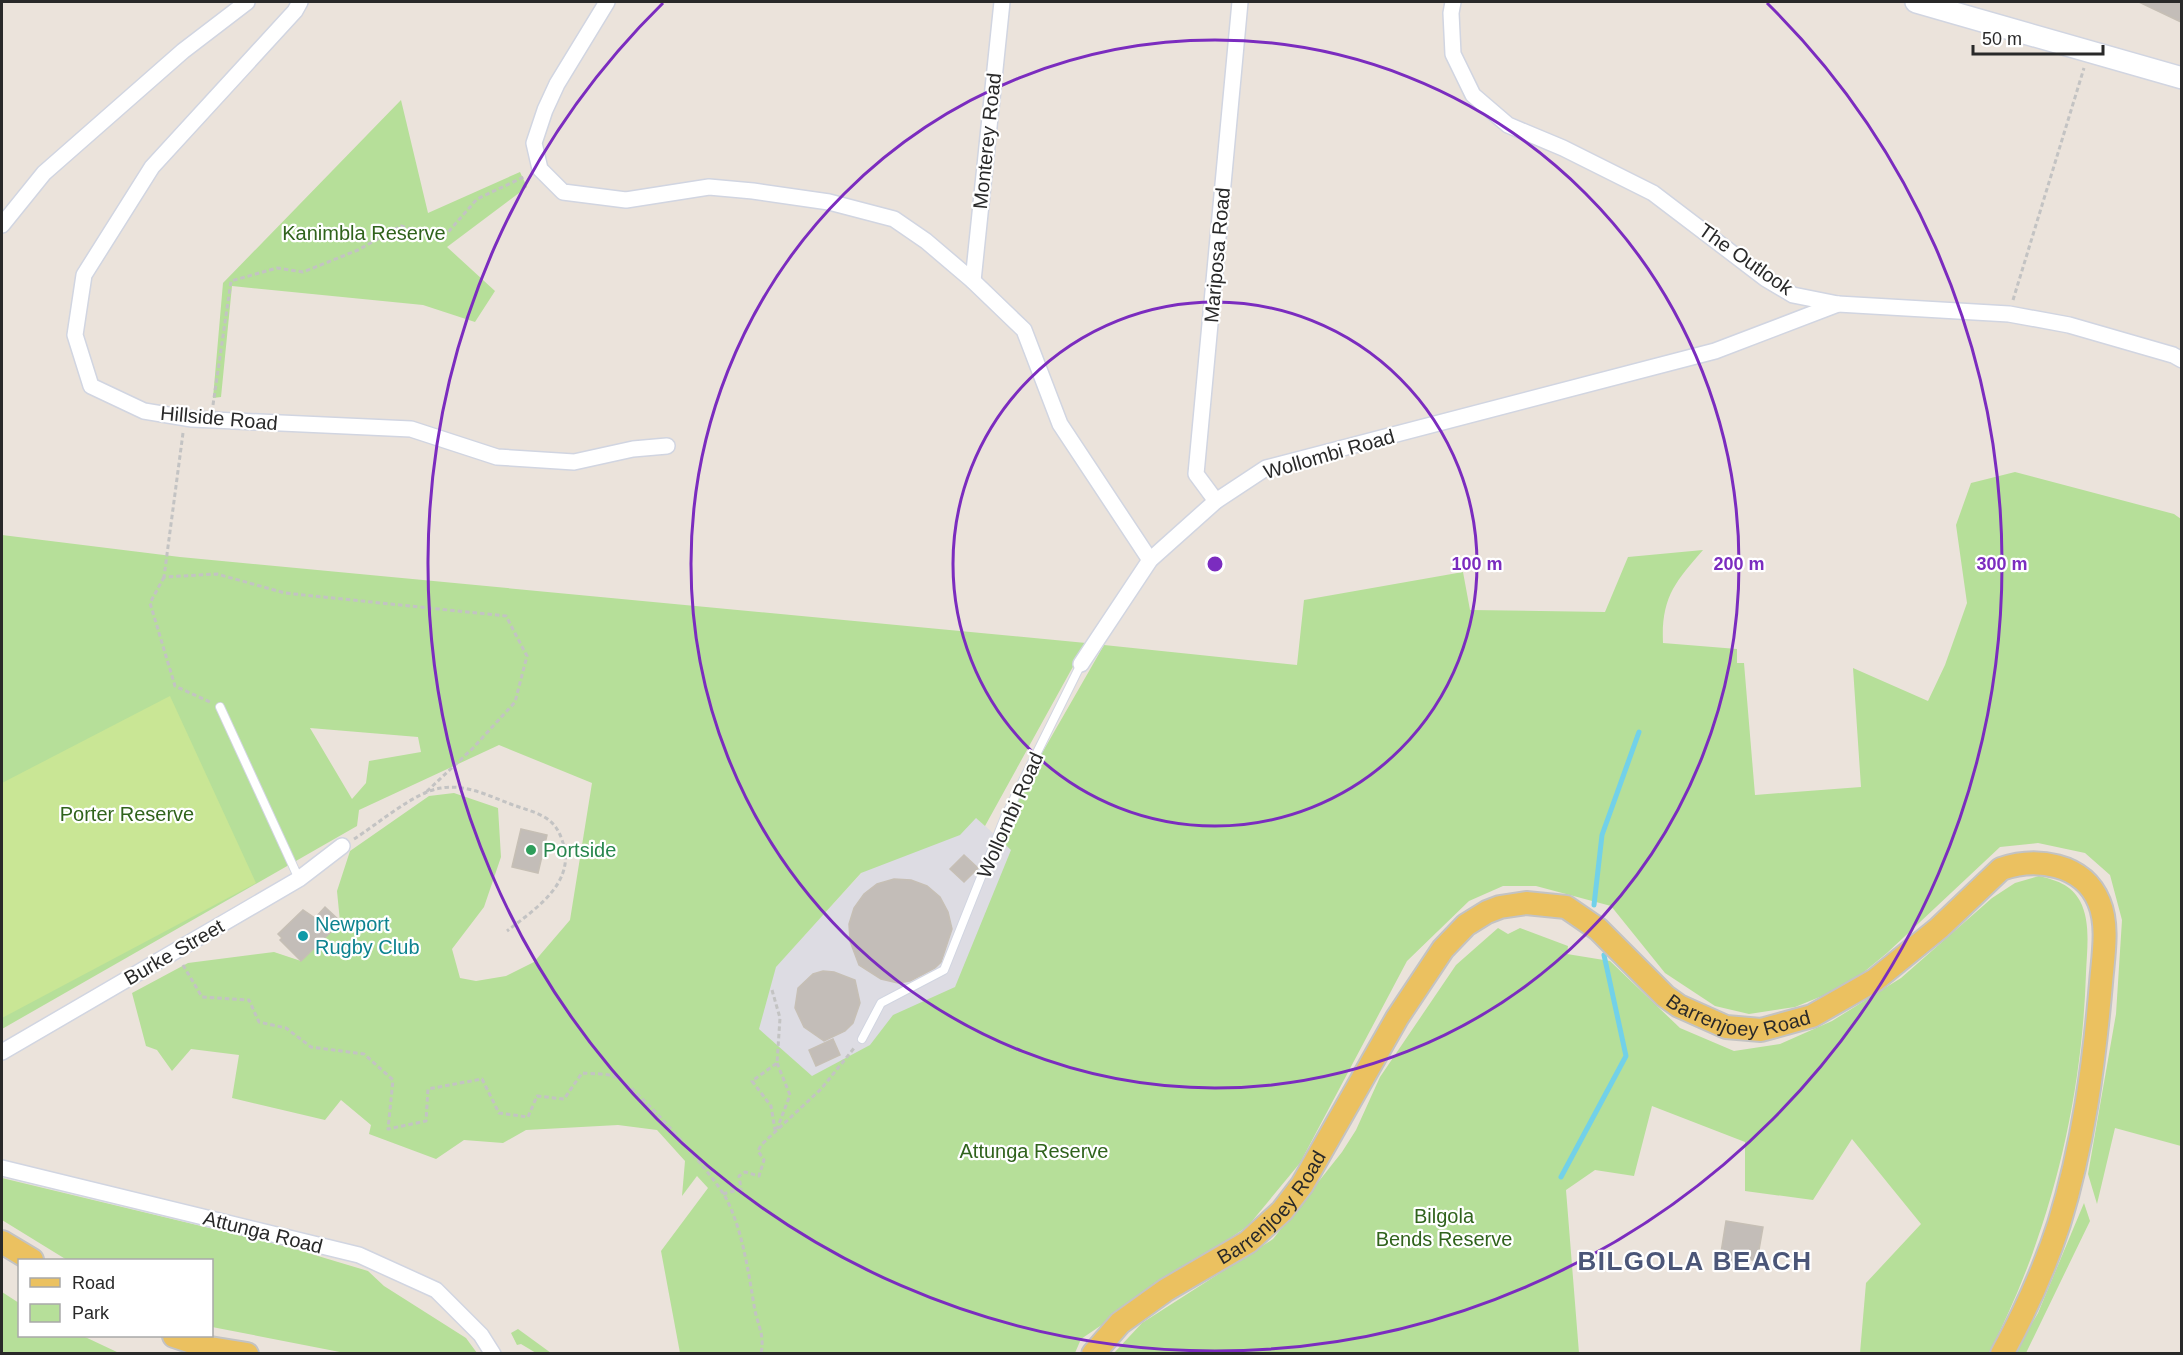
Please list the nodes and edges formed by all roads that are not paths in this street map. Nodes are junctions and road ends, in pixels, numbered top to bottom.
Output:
1 (247, 2) edge
2 (300, 2) edge
3 (607, 2) edge
4 (1002, 2) edge
5 (1240, 2) edge
6 (1453, 2) edge
7 (1916, 2) edge
8 (2181, 78) edge
9 (2, 225) edge
10 (973, 281) junction
11 (1838, 304) junction
12 (2181, 360) edge
13 (667, 446) dead end
14 (1216, 501) junction
15 (1150, 560) junction
16 (1081, 664) joint
17 (220, 707) road end
18 (342, 846) road end
19 (299, 879) junction
20 (862, 1039) road end
21 (2, 1052) edge
22 (2, 1168) edge
23 (2, 1242) edge
24 (30, 1259) edge
25 (180, 1337) edge
26 (247, 1353) edge
27 (493, 1353) edge
28 (1093, 1353) edge
29 (2002, 1353) edge

1 - 9 street
2 - 13 street, Hillside Road
3 - 10 street
4 - 10 street, Monterey Road
5 - 14 street, Mariposa Road
6 - 11 street, The Outlook
7 - 8 street
10 - 15 street
11 - 12 street, The Outlook
11 - 14 street, Wollombi Road
14 - 15 street, Wollombi Road
15 - 16 street, Wollombi Road
16 - 20 lane, Wollombi Road
17 - 19 lane
18 - 19 street, Burke Street
19 - 21 street, Burke Street
22 - 27 street, Attunga Road
23 - 24 main road
25 - 26 main road
28 - 29 main road, Barrenjoey Road

